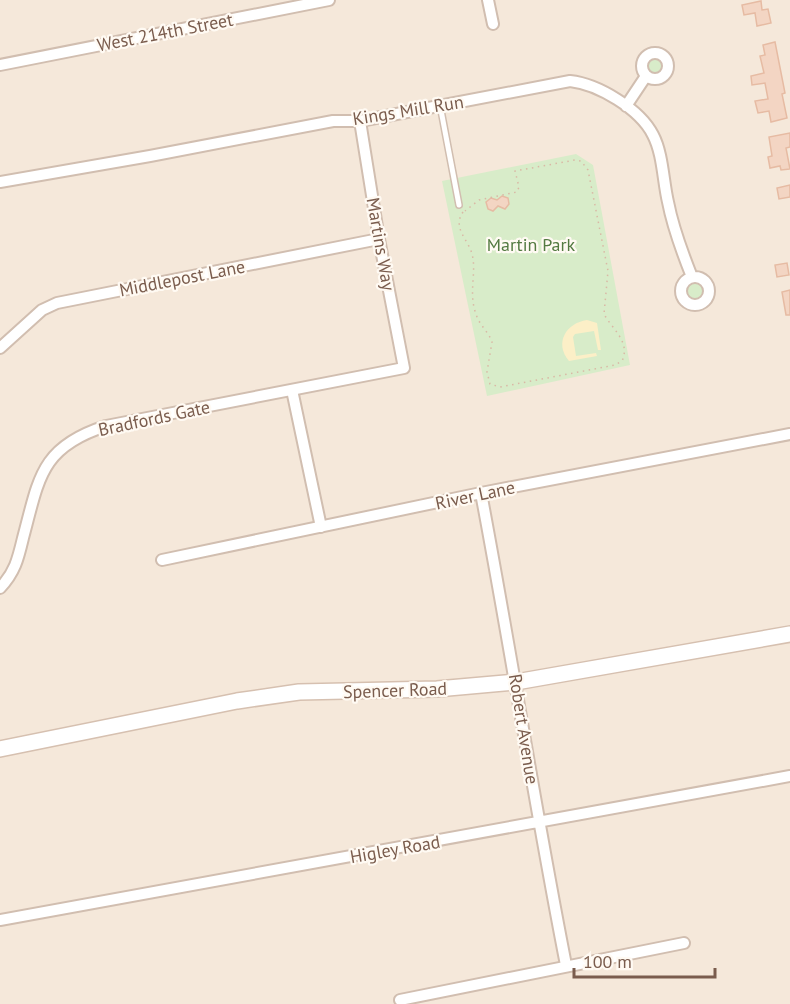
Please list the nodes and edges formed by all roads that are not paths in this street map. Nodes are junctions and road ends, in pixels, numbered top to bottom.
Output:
1 (329, 0) edge
2 (488, 0) edge
3 (493, 24) dead end
4 (0, 65) edge
5 (646, 76) dead end
6 (440, 105) junction
7 (626, 106) junction
8 (360, 121) junction
9 (0, 182) edge
10 (459, 209) road end
11 (379, 239) junction
12 (692, 277) dead end
13 (0, 348) edge
14 (404, 368) joint
15 (292, 390) junction
16 (790, 434) edge
17 (481, 493) junction
18 (321, 527) junction
19 (162, 560) dead end
20 (0, 588) edge
21 (790, 634) edge
22 (516, 682) junction
23 (0, 749) edge
24 (790, 776) edge
25 (539, 823) junction
26 (0, 920) edge
27 (684, 943) dead end
28 (566, 965) junction
29 (400, 1000) dead end

1 - 4 street, West 214th Street
2 - 3 street
5 - 7 street
6 - 7 street, Kings Mill Run
6 - 8 street, Kings Mill Run
6 - 10 lane
7 - 12 street, Kings Mill Run
8 - 9 street, Kings Mill Run
8 - 11 street, Martins Way
11 - 13 street, Middlepost Lane
11 - 14 street, Martins Way
14 - 15 street, Bradfords Gate
15 - 18 street
15 - 20 street, Bradfords Gate
16 - 17 street, River Lane
17 - 18 street, River Lane
17 - 22 street, Robert Avenue
18 - 19 street, River Lane
21 - 22 street, Spencer Road
22 - 23 street, Spencer Road
22 - 25 street, Robert Avenue
24 - 25 street, Higley Road
25 - 26 street, Higley Road
25 - 28 street, Robert Avenue
27 - 28 street
28 - 29 street

